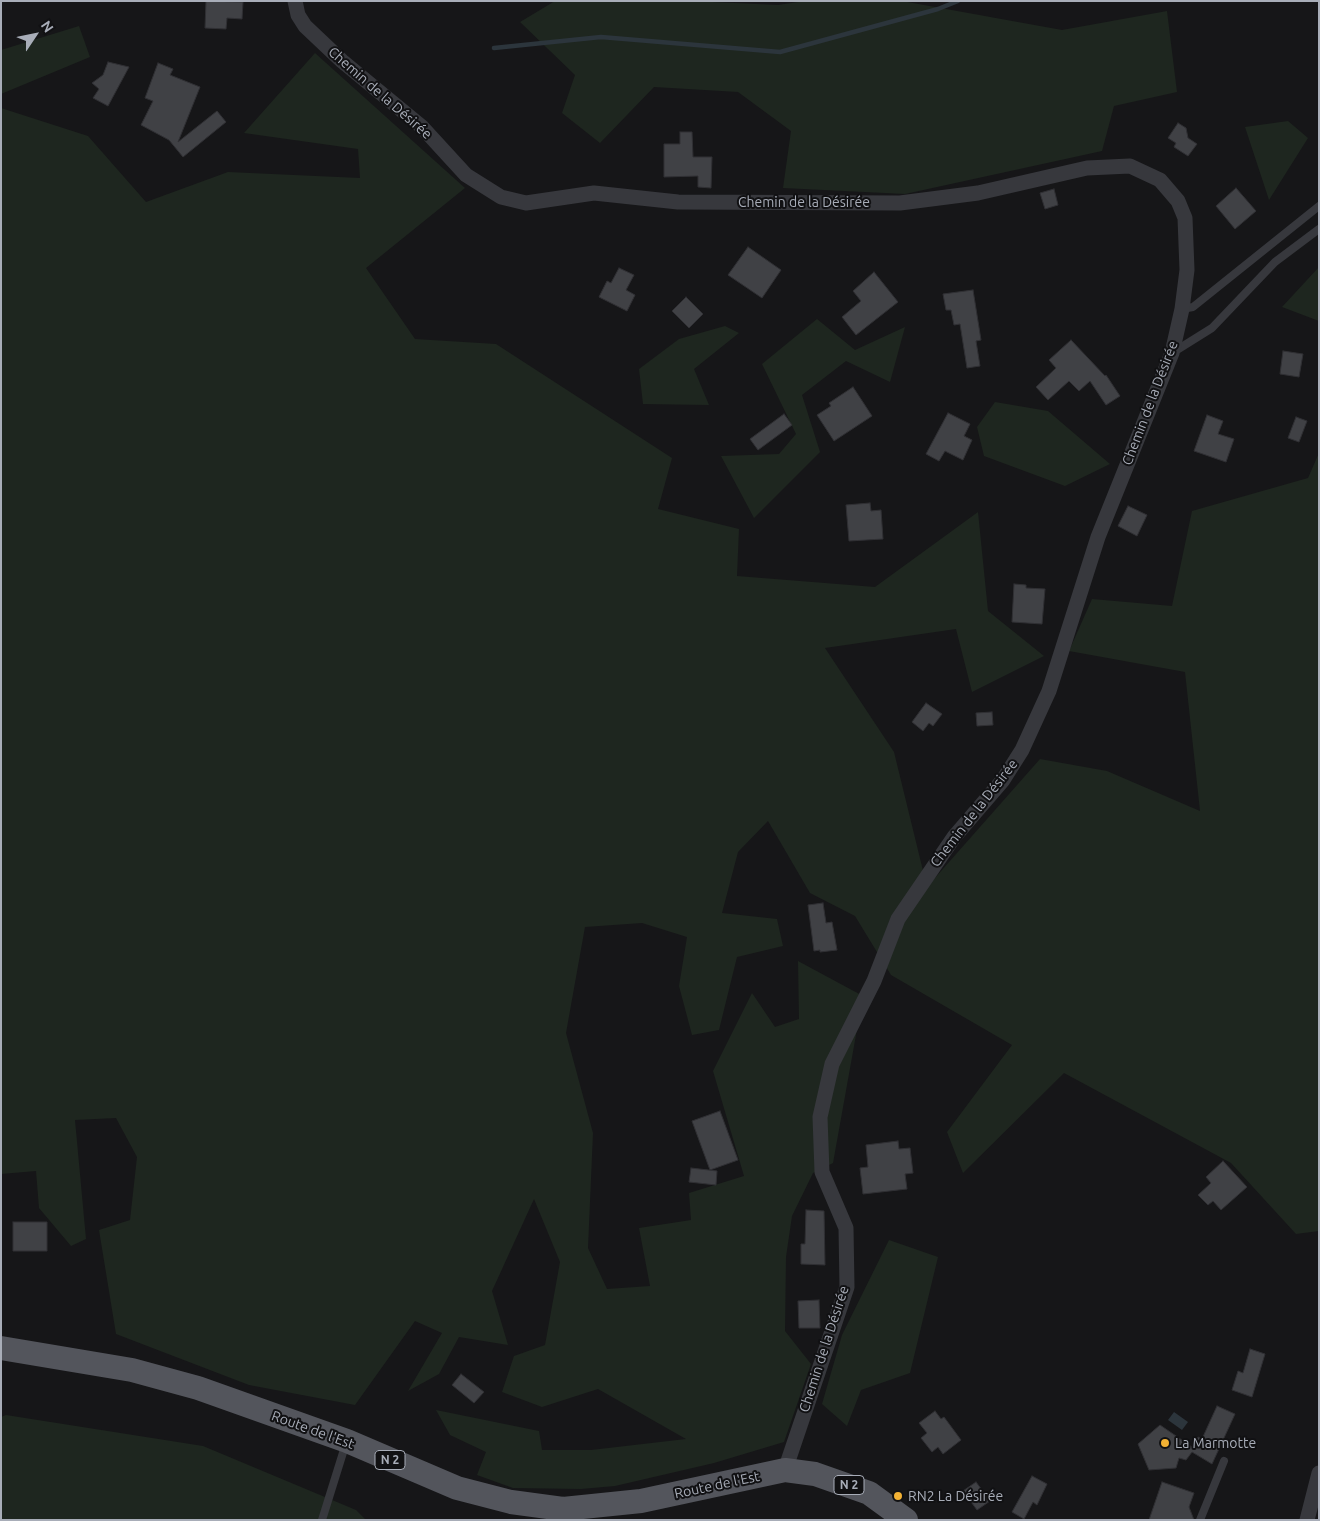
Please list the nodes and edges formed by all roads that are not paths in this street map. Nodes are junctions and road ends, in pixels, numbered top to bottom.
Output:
1 (295, 1) edge
2 (1319, 206) edge
3 (1319, 229) edge
4 (1182, 309) junction
5 (1172, 353) junction
6 (1, 1348) edge
7 (346, 1441) junction
8 (1224, 1461) dead end
9 (785, 1470) junction
10 (1319, 1473) edge
11 (322, 1520) edge
12 (906, 1520) edge
13 (1200, 1520) edge
14 (1306, 1520) edge

1 - 4 street, Chemin de la Désirée
2 - 4 lane
3 - 5 lane
4 - 5 street, Chemin de la Désirée
5 - 9 street, Chemin de la Désirée
6 - 7 main road, Route de l'Est / N 2
7 - 9 main road, Route de l'Est / N 2
7 - 11 lane
8 - 13 lane
9 - 12 main road, Route de l'Est / N 2
10 - 14 street

